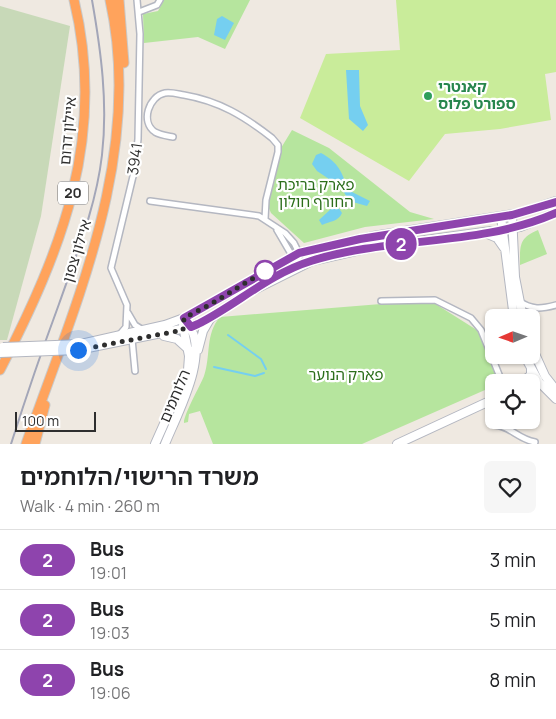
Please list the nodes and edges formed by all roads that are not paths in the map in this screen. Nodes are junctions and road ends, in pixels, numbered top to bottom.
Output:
1 (72, 0) edge
2 (110, 0) edge
3 (119, 0) edge
4 (137, 0) edge
5 (160, 0) edge
6 (139, 12) junction
7 (118, 133) junction
8 (173, 137) dead end
9 (150, 201) dead end
10 (556, 202) edge
11 (556, 213) edge
12 (512, 215) junction
13 (501, 216) junction
14 (265, 219) junction
15 (529, 225) junction
16 (513, 228) junction
17 (503, 230) junction
18 (483, 233) junction
19 (514, 248) junction
20 (505, 252) junction
21 (295, 254) junction
22 (299, 266) junction
23 (518, 300) junction
24 (381, 301) dead end
25 (556, 305) edge
26 (513, 309) edge
27 (520, 309) edge
28 (128, 312) junction
29 (184, 318) junction
30 (211, 318) junction
31 (187, 329) junction
32 (144, 330) junction
33 (120, 334) junction
34 (154, 335) junction
35 (132, 339) junction
36 (60, 346) junction
37 (79, 347) junction
38 (188, 349) junction
39 (1, 350) edge
40 (529, 364) edge
41 (540, 366) joint
42 (194, 367) junction
43 (532, 369) junction
44 (0, 370) edge
45 (135, 371) dead end
46 (499, 374) edge
47 (531, 374) edge
48 (533, 374) edge
49 (537, 374) edge
50 (540, 386) edge
51 (556, 390) edge
52 (556, 399) edge
53 (485, 403) edge
54 (506, 429) edge
55 (535, 442) dead end
56 (26, 444) edge
57 (35, 444) edge
58 (155, 444) edge
59 (166, 444) edge
60 (397, 444) edge

1 - 44 highway, איילון דרום / 20
2 - 7 highway, איילון צפון / 20
3 - 7 highway
4 - 6 street, 3941
5 - 6 street
6 - 28 street, 3941
7 - 36 highway, איילון צפון / 20
8 - 14 street
9 - 14 street
10 - 12 main road
11 - 15 main road
12 - 13 main road
12 - 16 main road
13 - 17 main road
13 - 21 main road
14 - 21 street
15 - 16 main road
15 - 19 main road
16 - 17 main road
16 - 19 main road
17 - 18 main road
17 - 20 main road
18 - 20 main road
18 - 22 main road
19 - 23 main road
20 - 26 main road
21 - 22 street
21 - 29 main road
22 - 30 main road
23 - 25 street
23 - 27 main road
24 - 46 street
28 - 32 street, 3941
28 - 33 street
29 - 31 main road, הלוחמים
29 - 32 main road
30 - 31 main road
30 - 42 main road
31 - 34 main road
31 - 38 main road, הלוחמים
31 - 42 main road, הלוחמים
32 - 33 main road
33 - 37 main road
34 - 35 main road
34 - 38 main road
35 - 37 main road
35 - 45 street
36 - 56 highway, איילון צפון / 20
36 - 57 highway
37 - 39 main road, bridge
38 - 58 main road, הלוחמים
40 - 43 main road
41 - 49 main road
41 - 51 main road
42 - 59 main road, הלוחמים
43 - 47 main road
43 - 48 main road
50 - 52 main road
53 - 60 main road
54 - 55 street

